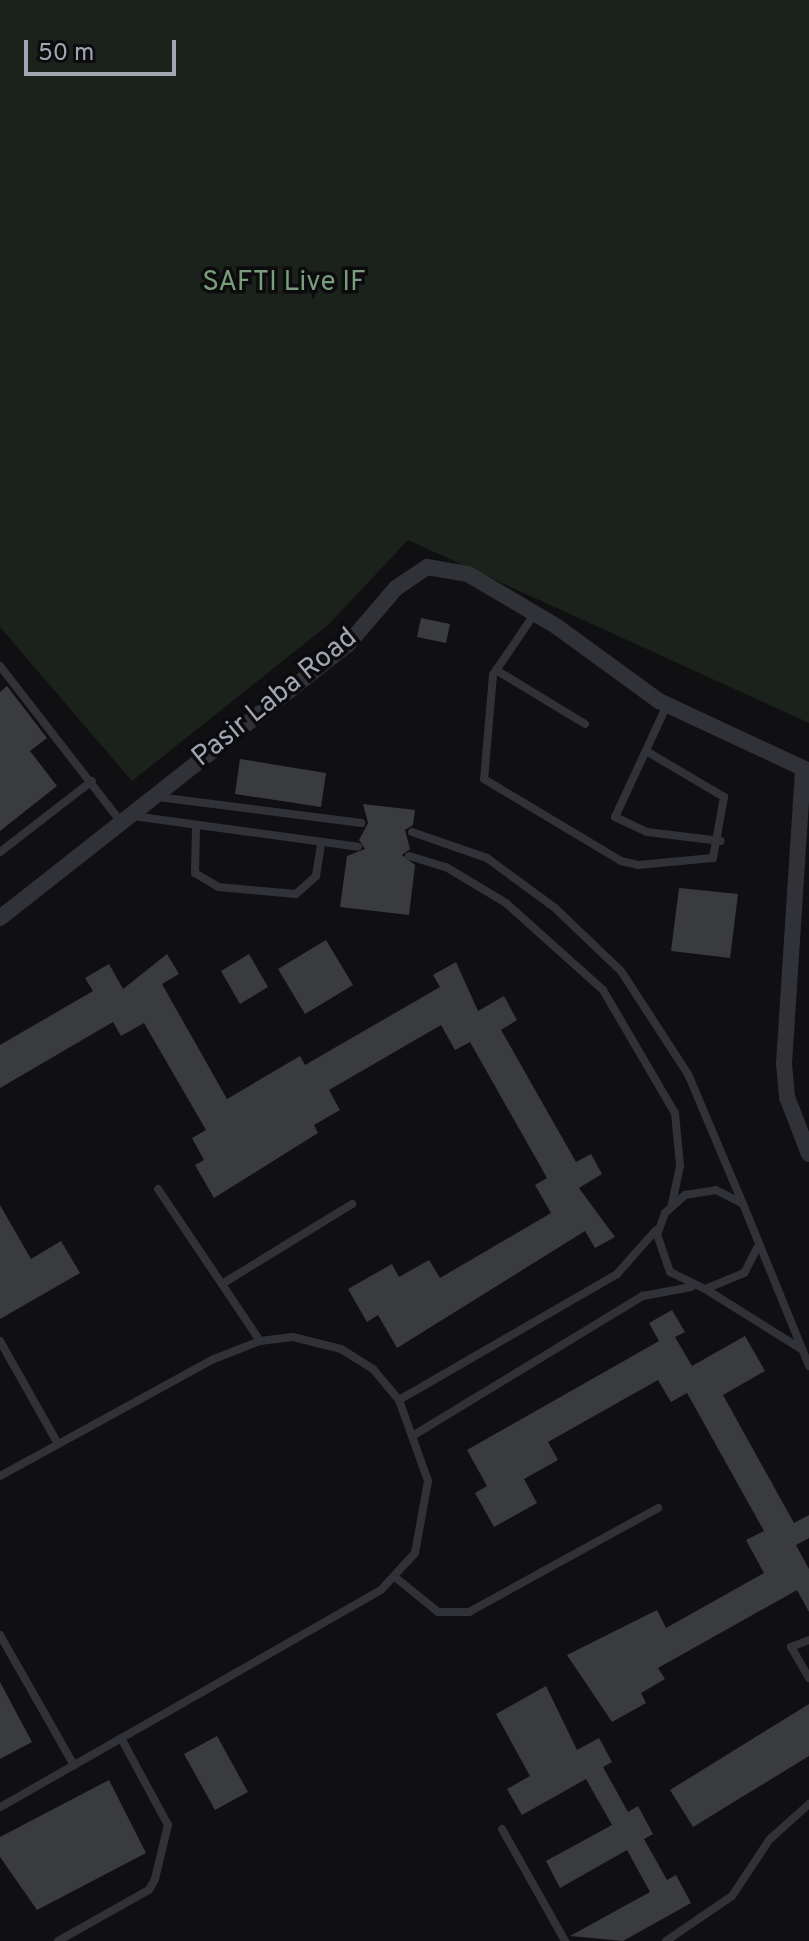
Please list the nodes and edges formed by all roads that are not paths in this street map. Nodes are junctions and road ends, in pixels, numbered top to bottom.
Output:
1 (535, 613) junction
2 (0, 666) edge
3 (496, 670) junction
4 (667, 705) junction
5 (585, 724) dead end
6 (648, 752) junction
7 (806, 770) edge
8 (92, 781) junction
9 (153, 797) junction
10 (127, 820) junction
11 (361, 823) dead end
12 (196, 828) junction
13 (412, 832) dead end
14 (720, 841) junction
15 (321, 843) junction
16 (358, 847) dead end
17 (0, 852) edge
18 (409, 856) dead end
19 (0, 918) edge
20 (809, 1154) edge
21 (158, 1189) dead end
22 (352, 1204) dead end
23 (672, 1204) junction
24 (743, 1204) junction
25 (660, 1222) junction
26 (757, 1248) junction
27 (222, 1284) junction
28 (691, 1287) junction
29 (705, 1289) junction
30 (0, 1341) edge
31 (260, 1341) junction
32 (801, 1349) junction
33 (809, 1366) edge
34 (399, 1400) junction
35 (414, 1435) junction
36 (58, 1444) junction
37 (0, 1476) edge
38 (658, 1508) dead end
39 (395, 1577) junction
40 (0, 1635) edge
41 (809, 1640) edge
42 (809, 1678) edge
43 (121, 1738) junction
44 (74, 1765) junction
45 (809, 1804) edge
46 (0, 1807) edge
47 (502, 1829) dead end
48 (58, 1941) edge
49 (565, 1941) edge
50 (666, 1941) edge

1 - 3 lane
1 - 4 street, Pasir Laba Road
1 - 9 street, Pasir Laba Road
2 - 8 lane
3 - 5 lane
3 - 14 lane
4 - 6 lane
4 - 7 street, Pasir Laba Road
6 - 14 lane
6 - 14 lane
7 - 20 street
8 - 10 lane
8 - 17 lane
9 - 10 street, Pasir Laba Road
9 - 11 lane
10 - 12 lane
10 - 19 street, Pasir Laba Road
12 - 15 lane
12 - 15 lane
13 - 24 lane
15 - 16 lane
18 - 23 lane
21 - 27 lane
22 - 27 lane
23 - 24 lane
23 - 25 lane
24 - 26 lane
25 - 28 lane
25 - 34 lane
26 - 29 lane
26 - 32 lane
27 - 31 lane
28 - 29 lane
28 - 35 lane
29 - 32 lane
30 - 36 lane
31 - 34 lane
31 - 36 lane
32 - 33 lane
34 - 35 lane
35 - 39 lane
36 - 37 lane
38 - 39 lane
39 - 43 lane
40 - 44 lane
41 - 42 lane
43 - 44 lane
43 - 48 lane
44 - 46 lane
45 - 50 lane
47 - 49 lane

